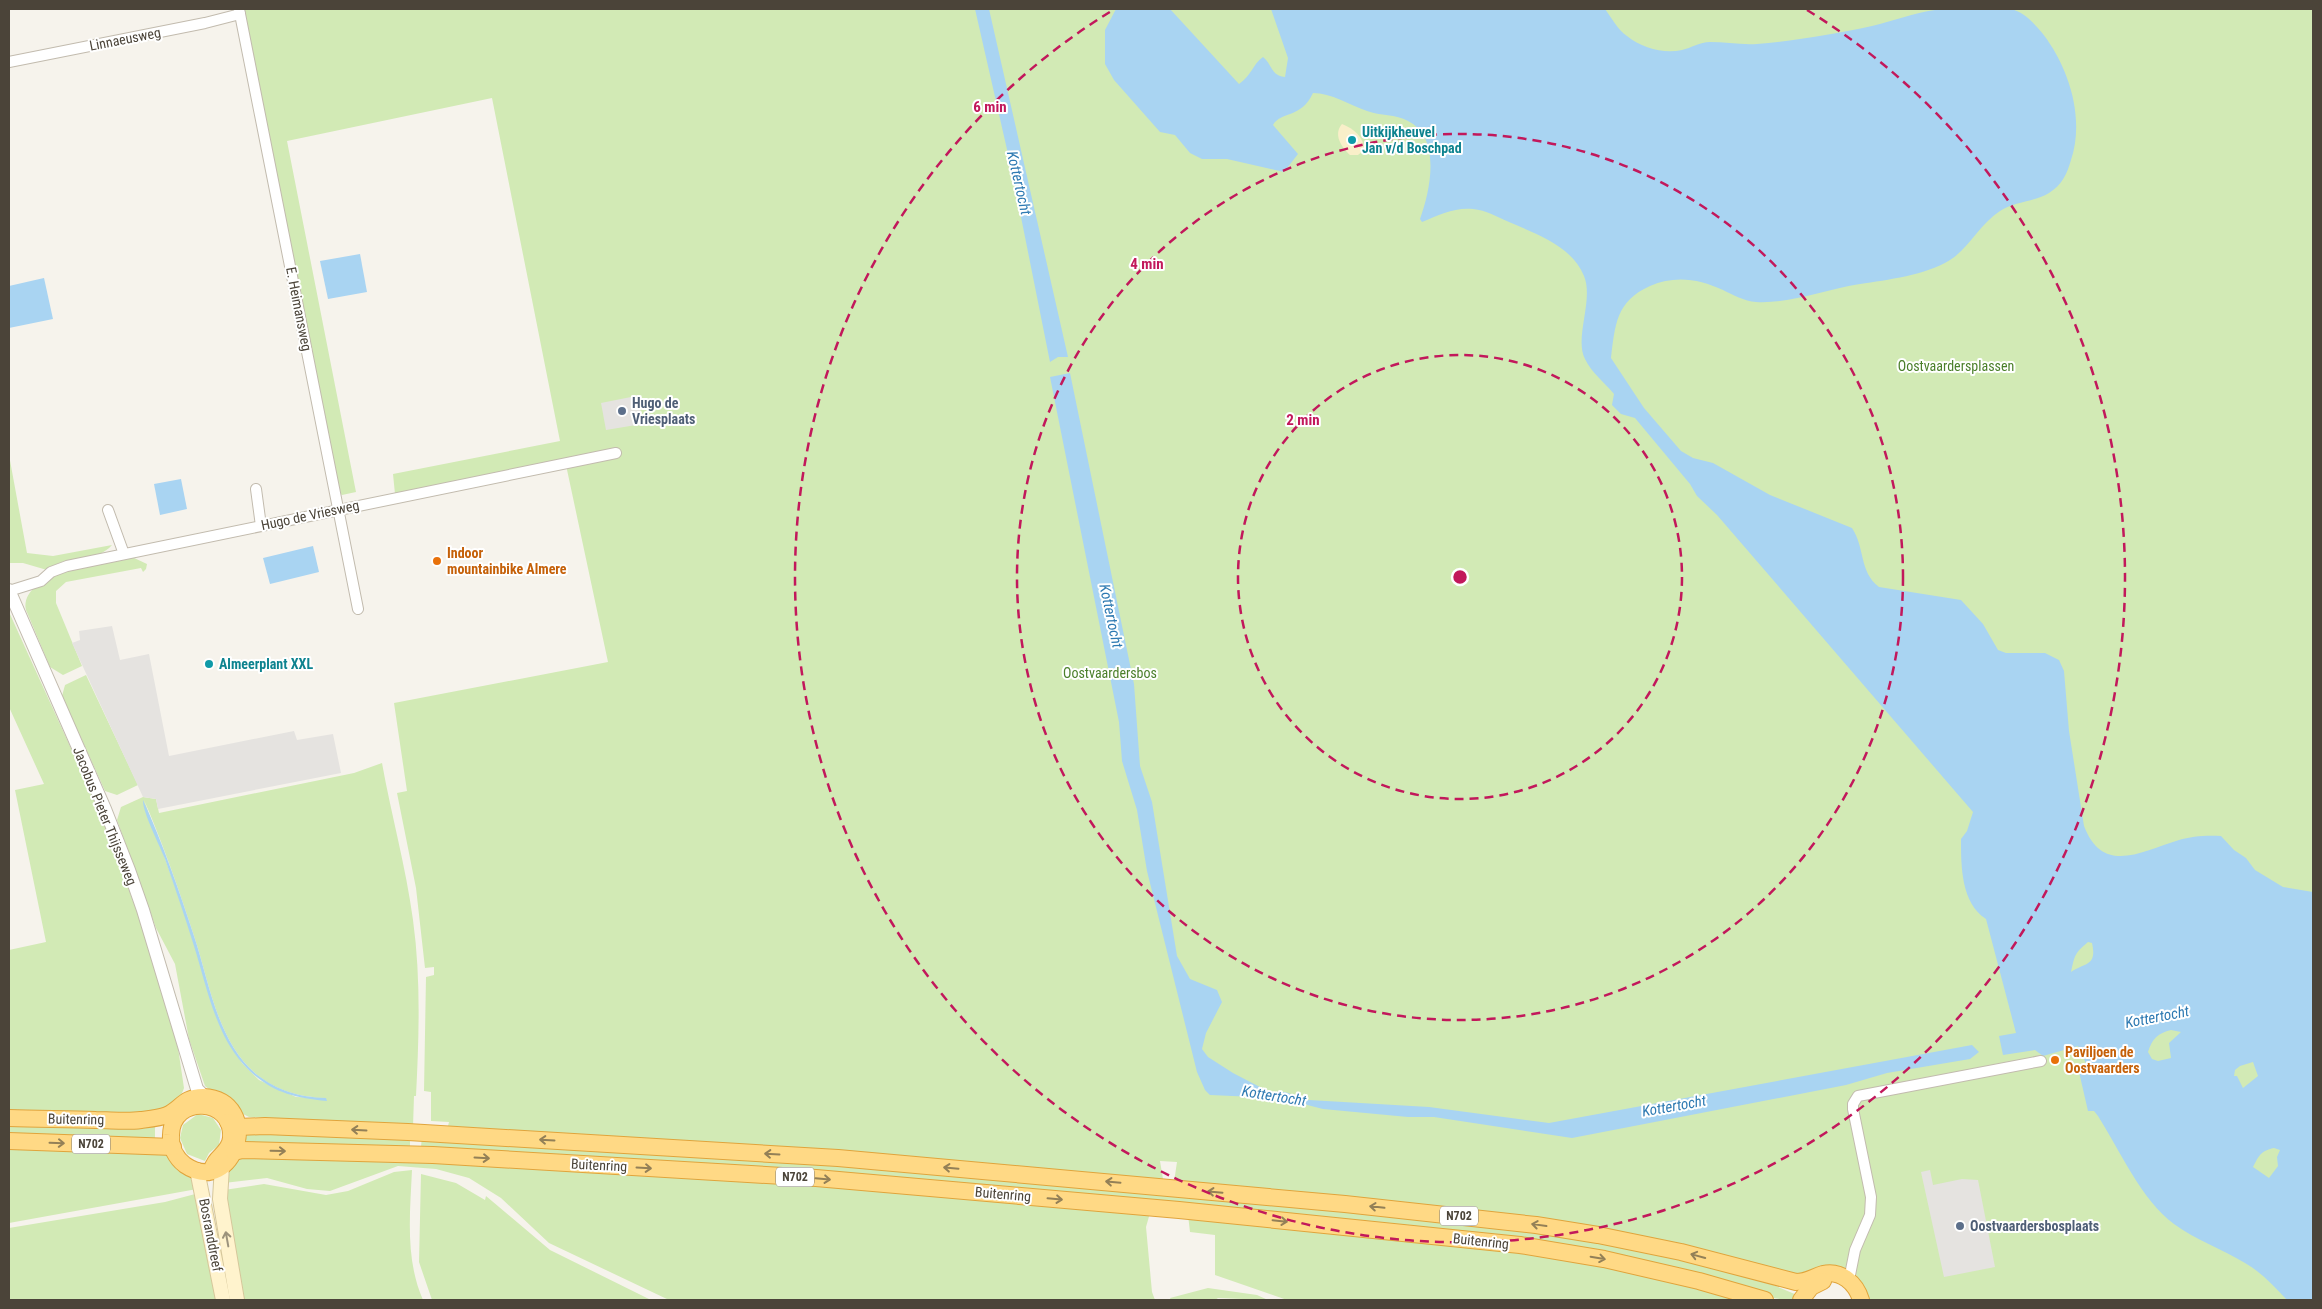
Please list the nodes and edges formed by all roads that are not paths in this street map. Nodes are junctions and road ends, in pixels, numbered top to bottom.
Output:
1 (240, 11) edge
2 (9, 62) edge
3 (616, 453) dead end
4 (256, 489) dead end
5 (108, 510) dead end
6 (338, 511) junction
7 (261, 526) junction
8 (124, 554) junction
9 (9, 591) edge
10 (358, 609) dead end
11 (185, 1048) junction
12 (2041, 1061) dead end
13 (205, 1097) junction
14 (188, 1104) junction
15 (173, 1117) junction
16 (9, 1118) edge
17 (234, 1123) junction
18 (9, 1141) edge
19 (173, 1147) junction
20 (234, 1152) junction
21 (211, 1168) junction
22 (1838, 1278) junction
23 (1808, 1289) edge
24 (223, 1300) edge
25 (237, 1300) edge
26 (1765, 1300) edge
27 (1853, 1300) edge
28 (1861, 1300) edge

1 - 2 street, Linnaeusweg
1 - 6 street, E. Heimansweg
3 - 6 street, Hugo de Vriesweg
4 - 7 street
5 - 8 street
6 - 7 street, Hugo de Vriesweg
6 - 10 street, E. Heimansweg
7 - 8 street, Hugo de Vriesweg
8 - 9 street, Hugo de Vriesweg
9 - 11 street, Jacobus Pieter Thijsseweg
11 - 13 street, Jacobus Pieter Thijsseweg
11 - 14 street, Jacobus Pieter Thijsseweg
12 - 22 street
13 - 14 highway
13 - 17 highway
14 - 15 highway
14 - 17 highway, N702
15 - 16 highway, Buitenring / N702
15 - 19 highway
17 - 20 highway
17 - 21 highway
23 -> 17 highway, Buitenring / N702
18 -> 19 highway, Buitenring / N702
19 - 21 highway
20 - 21 highway
20 -> 26 highway, Buitenring / N702
21 - 24 main road, Bosranddreef
25 -> 21 main road, Bosranddreef
22 - 23 highway, N702
22 - 27 highway
22 - 28 highway

